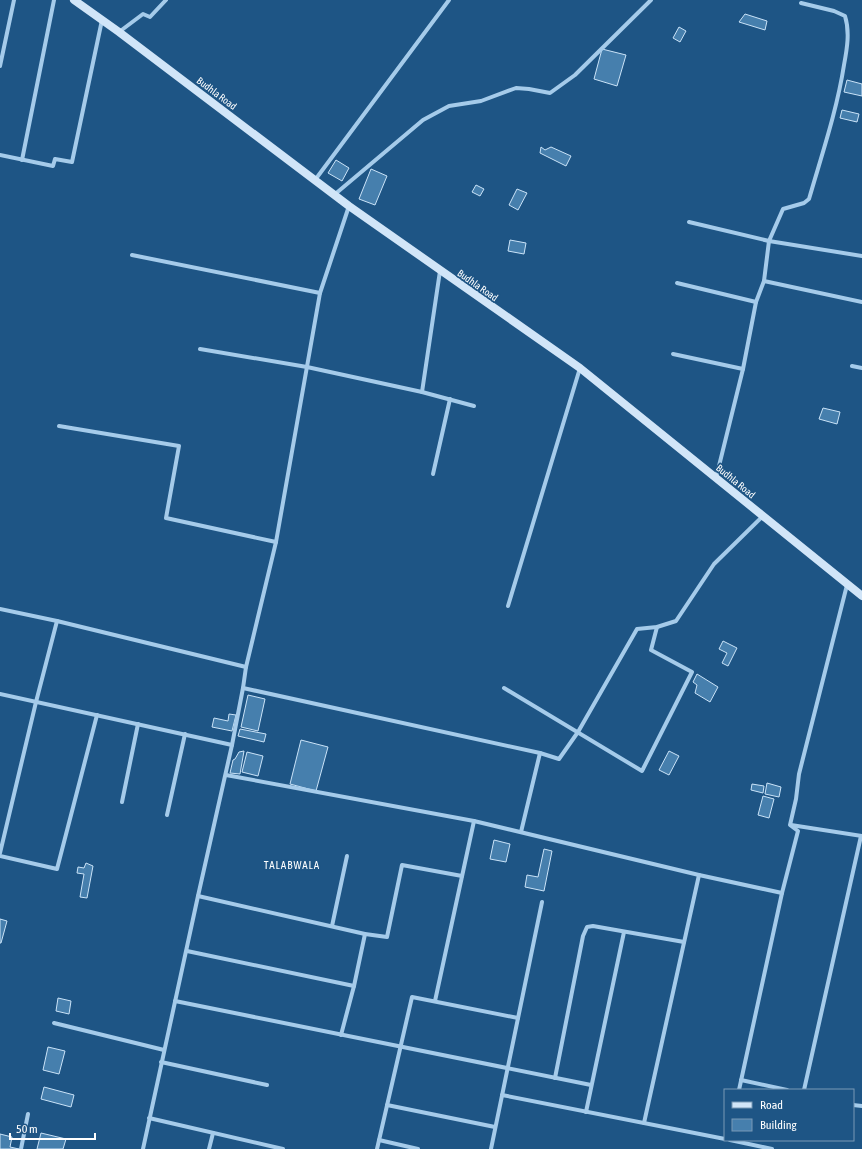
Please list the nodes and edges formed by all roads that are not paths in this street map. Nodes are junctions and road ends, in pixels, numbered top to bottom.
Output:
1 (14, 0) edge
2 (54, 0) edge
3 (74, 0) edge
4 (166, 0) edge
5 (448, 0) edge
6 (651, 0) edge
7 (801, 3) dead end
8 (102, 20) junction
9 (119, 32) junction
10 (0, 66) edge
11 (0, 155) edge
12 (22, 160) junction
13 (315, 180) junction
14 (334, 195) junction
15 (349, 206) junction
16 (689, 222) dead end
17 (769, 241) junction
18 (132, 256) dead end
19 (862, 256) edge
20 (440, 271) junction
21 (764, 281) junction
22 (677, 283) dead end
23 (320, 293) junction
24 (756, 302) junction
25 (862, 302) edge
26 (200, 349) dead end
27 (673, 354) dead end
28 (852, 366) dead end
29 (307, 367) junction
30 (580, 368) junction
31 (862, 368) edge
32 (743, 369) junction
33 (422, 392) junction
34 (450, 399) junction
35 (474, 406) dead end
36 (59, 426) dead end
37 (433, 474) dead end
38 (716, 478) junction
39 (763, 516) junction
40 (276, 542) junction
41 (847, 585) junction
42 (862, 596) edge
43 (508, 606) dead end
44 (0, 609) edge
45 (57, 621) junction
46 (657, 627) junction
47 (246, 667) junction
48 (243, 688) junction
49 (504, 688) dead end
50 (0, 694) edge
51 (36, 702) junction
52 (97, 715) junction
53 (138, 724) junction
54 (578, 732) junction
55 (185, 734) junction
56 (232, 745) junction
57 (540, 753) junction
58 (226, 775) junction
59 (122, 802) dead end
60 (168, 815) dead end
61 (474, 821) junction
62 (790, 825) junction
63 (521, 832) junction
64 (862, 836) edge
65 (0, 855) edge
66 (346, 856) dead end
67 (699, 875) junction
68 (462, 876) junction
69 (782, 893) junction
70 (198, 896) junction
71 (542, 902) dead end
72 (332, 926) junction
73 (624, 932) junction
74 (365, 934) junction
75 (684, 942) junction
76 (187, 951) junction
77 (354, 986) junction
78 (175, 1001) junction
79 (435, 1001) junction
80 (518, 1018) junction
81 (54, 1023) dead end
82 (341, 1035) junction
83 (400, 1047) junction
84 (164, 1050) junction
85 (161, 1062) junction
86 (508, 1068) junction
87 (555, 1078) junction
88 (741, 1080) junction
89 (267, 1085) dead end
90 (592, 1085) junction
91 (739, 1089) edge
92 (782, 1089) edge
93 (804, 1089) edge
94 (502, 1096) junction
95 (387, 1105) junction
96 (586, 1112) junction
97 (28, 1114) dead end
98 (149, 1118) junction
99 (644, 1123) junction
100 (495, 1127) junction
101 (213, 1133) junction
102 (724, 1139) edge
103 (378, 1140) junction
104 (733, 1141) edge
105 (752, 1147) edge
106 (21, 1149) edge
107 (143, 1149) edge
108 (209, 1149) edge
109 (283, 1149) edge
110 (377, 1149) edge
111 (418, 1149) edge
112 (491, 1149) edge
113 (772, 1149) edge

1 - 10 street
2 - 12 street
3 - 8 main road, Budhla Road
4 - 9 street
5 - 13 street
6 - 14 street
7 - 17 street
8 - 9 main road, Budhla Road
8 - 12 street
9 - 13 main road, Budhla Road
11 - 12 street
13 - 14 main road, Budhla Road
14 - 15 main road, Budhla Road
15 - 20 main road, Budhla Road
15 - 23 street
16 - 17 street
17 - 19 street
17 - 21 street
18 - 23 street
20 - 30 main road, Budhla Road
20 - 33 street
21 - 24 street
21 - 25 street
22 - 24 street
23 - 29 street
24 - 32 street
26 - 29 street
27 - 32 street
28 - 31 street
29 - 33 street
29 - 40 street
30 - 38 main road, Budhla Road
30 - 43 street
32 - 38 street
33 - 34 street
34 - 35 street
34 - 37 street
36 - 40 street
38 - 39 main road, Budhla Road
39 - 41 main road, Budhla Road
39 - 46 street
40 - 47 street
41 - 42 main road, Budhla Road
41 - 62 street
44 - 45 street
45 - 47 street
45 - 51 street
46 - 54 street
46 - 54 street
47 - 48 street
48 - 56 street
48 - 57 street
49 - 54 street
50 - 51 street
51 - 52 street
51 - 65 street
52 - 53 street
52 - 65 street
53 - 55 street
53 - 59 street
54 - 57 street
55 - 56 street
55 - 60 street
56 - 58 street
57 - 63 street
58 - 61 street
58 - 70 street
61 - 63 street
61 - 68 street
62 - 64 street
62 - 69 street
63 - 67 street
64 - 93 street
66 - 72 street
67 - 69 street
67 - 75 street
68 - 74 street
68 - 79 street
69 - 88 street
70 - 72 street
70 - 76 street
71 - 80 street
72 - 74 street
73 - 75 street
73 - 87 street
73 - 90 street
74 - 77 street
75 - 99 street
76 - 77 street
76 - 78 street
77 - 82 street
78 - 82 street
78 - 84 street
79 - 80 street
79 - 83 street
80 - 86 street
81 - 84 street
82 - 83 street
83 - 86 street
83 - 95 street
84 - 85 street
85 - 89 street
85 - 98 street
86 - 87 street
86 - 94 street
87 - 90 street
88 - 91 street
88 - 92 street
90 - 96 street
94 - 96 street
94 - 100 street
95 - 100 street
95 - 103 street
96 - 99 street
97 - 106 street
98 - 101 street
98 - 107 street
99 - 102 street
100 - 112 street
101 - 108 street
101 - 109 street
103 - 110 street
103 - 111 street
104 - 105 street
105 - 113 street

